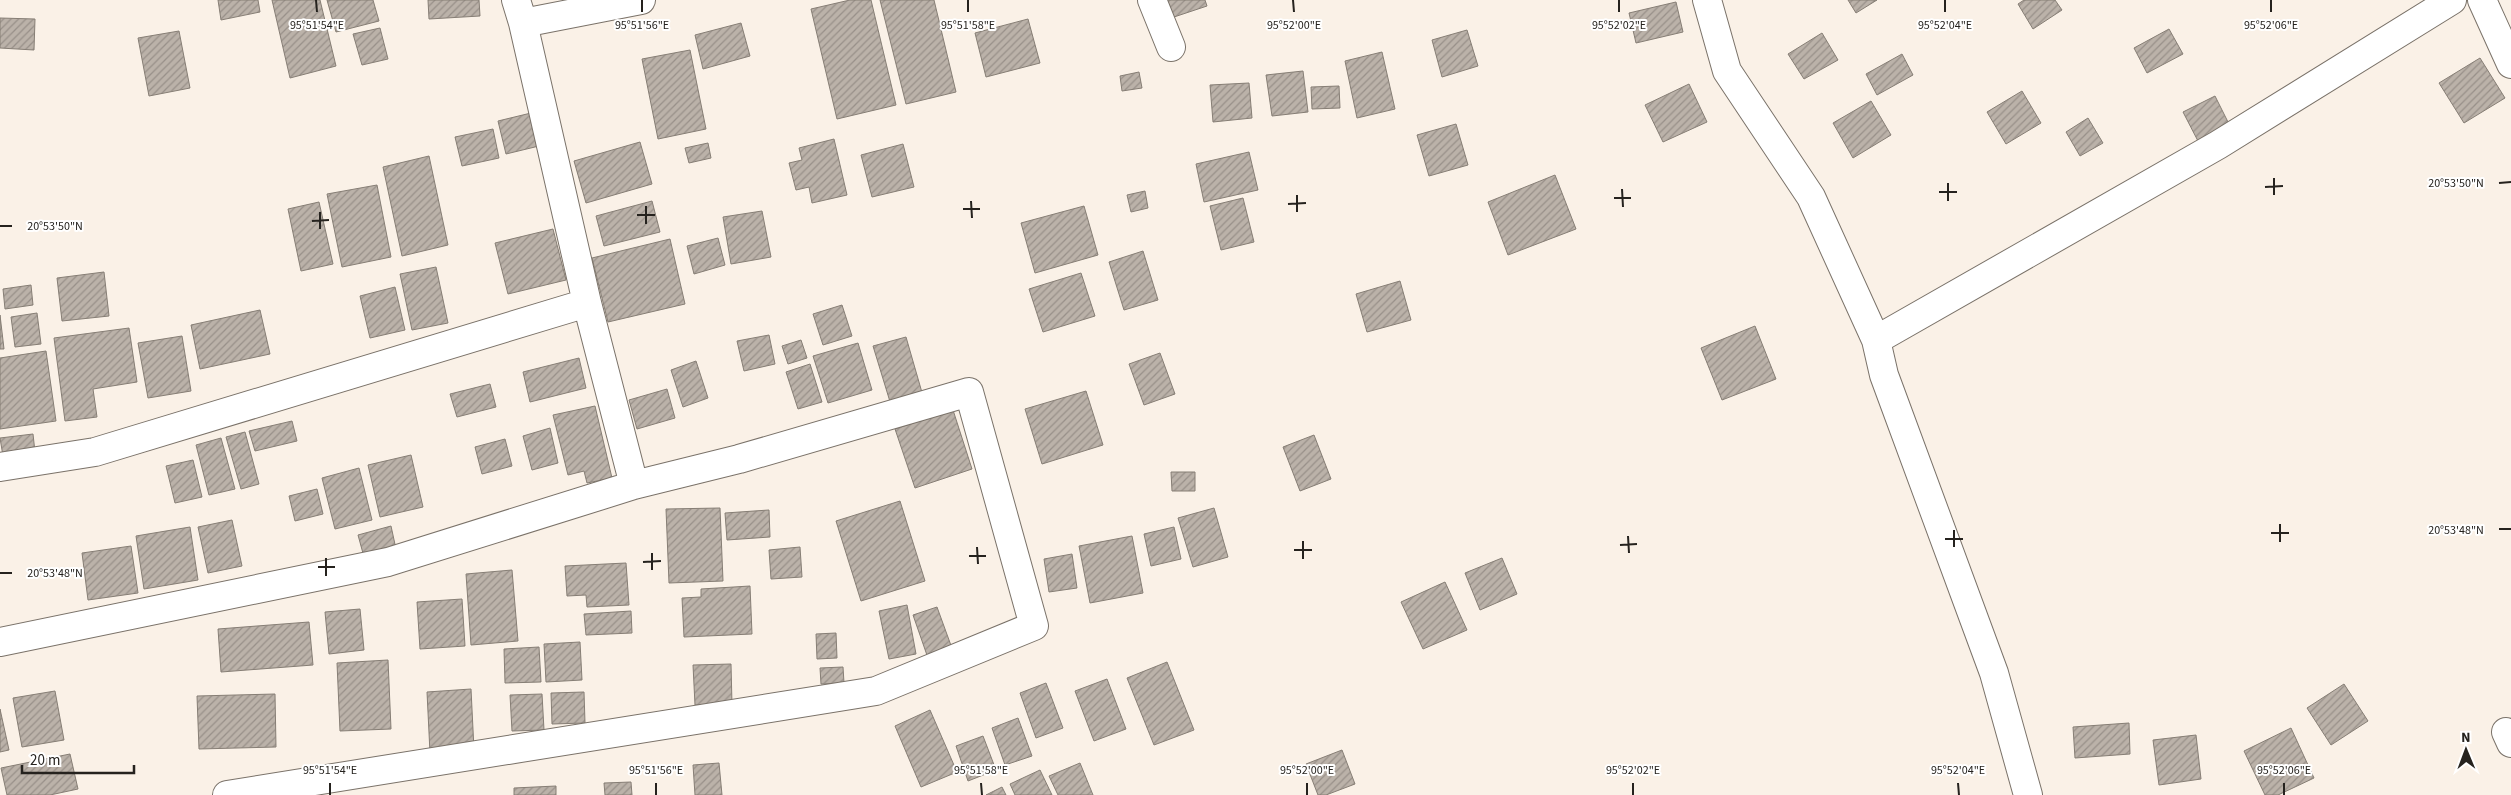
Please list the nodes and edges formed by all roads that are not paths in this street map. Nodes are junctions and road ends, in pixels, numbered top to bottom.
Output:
1 (641, 0) edge
2 (1152, 0) edge
3 (1707, 0) edge
4 (2452, 0) edge
5 (2482, 0) edge
6 (520, 11) edge
7 (1171, 47) dead end
8 (2511, 64) edge
9 (587, 304) junction
10 (1876, 340) junction
11 (0, 466) edge
12 (634, 485) junction
13 (0, 642) edge
14 (227, 795) edge
15 (2028, 795) edge

1 - 6 street
2 - 7 street
3 - 10 street
4 - 10 street
5 - 8 street
6 - 9 street
9 - 11 street
9 - 12 street
10 - 15 street
12 - 13 street
12 - 14 street

